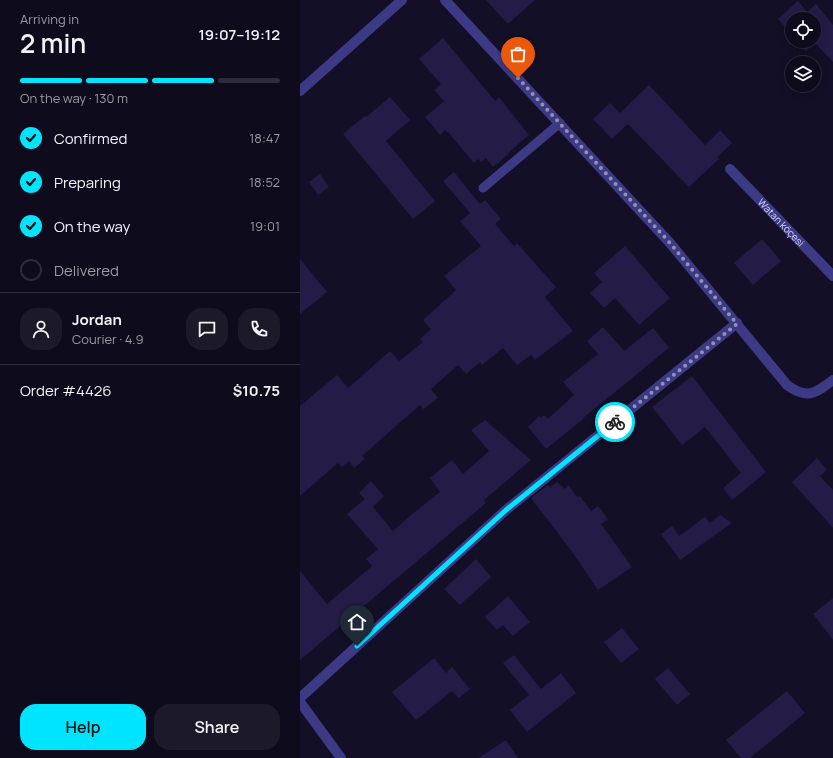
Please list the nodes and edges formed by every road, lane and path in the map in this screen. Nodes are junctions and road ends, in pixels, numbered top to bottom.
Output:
1 (402, 0) edge
2 (444, 0) edge
3 (300, 91) edge
4 (560, 123) junction
5 (730, 169) dead end
6 (483, 188) dead end
7 (833, 276) edge
8 (737, 324) junction
9 (833, 380) edge
10 (300, 698) edge
11 (300, 702) edge
12 (341, 758) edge

1 - 3 street
2 - 4 street
4 - 6 lane
4 - 8 street
5 - 7 street, Watan köçesi
8 - 9 street
8 - 10 street
11 - 12 street

